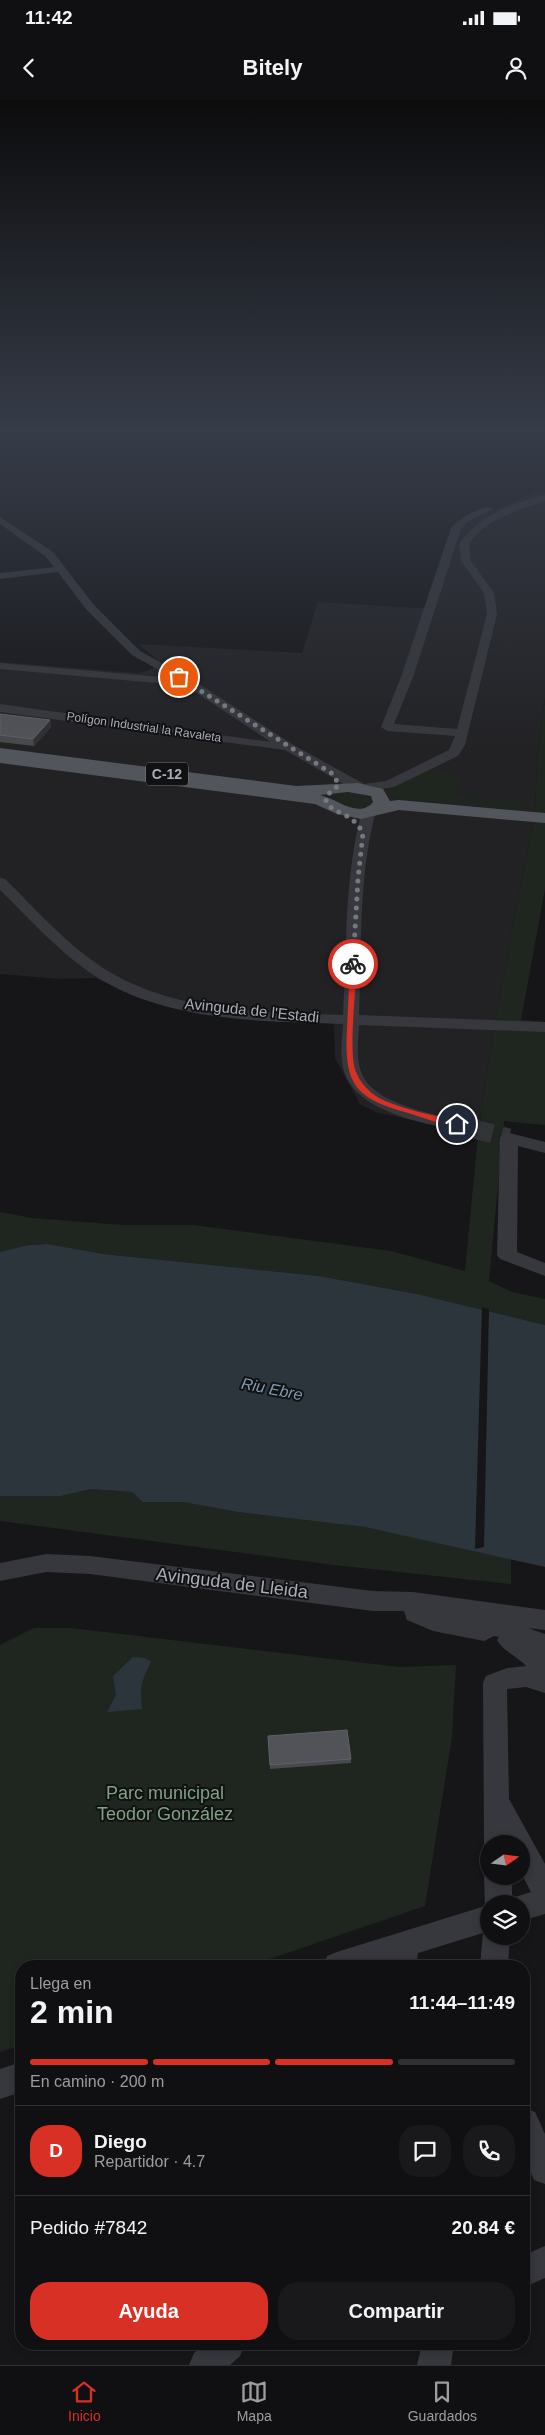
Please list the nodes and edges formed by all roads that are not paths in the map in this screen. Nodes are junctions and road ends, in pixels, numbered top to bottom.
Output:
1 (24, 537) edge
2 (454, 537) edge
3 (469, 537) edge
4 (61, 570) junction
5 (0, 576) edge
6 (0, 666) edge
7 (192, 684) junction
8 (0, 708) edge
9 (462, 733) junction
10 (288, 748) junction
11 (0, 753) edge
12 (0, 758) edge
13 (334, 794) junction
14 (379, 800) junction
15 (545, 818) edge
16 (363, 833) junction
17 (0, 882) edge
18 (351, 1020) junction
19 (545, 1027) edge
20 (474, 1129) tunnel mouth
21 (545, 1148) edge
22 (543, 1267) edge
23 (46, 1563) joint
24 (3, 1568) edge
25 (374, 1601) junction
26 (416, 1613) junction
27 (545, 1620) edge
28 (545, 1645) edge
29 (545, 1674) edge
30 (545, 1682) edge
31 (497, 1800) junction
32 (497, 1835) edge
33 (516, 1835) edge
34 (530, 1862) edge
35 (545, 1891) edge
36 (545, 1901) edge
37 (530, 1905) edge
38 (480, 1922) edge
39 (495, 1945) edge
40 (403, 1954) edge
41 (370, 1960) edge
42 (494, 1960) edge
43 (15, 2078) edge
44 (0, 2084) edge
45 (530, 2136) edge
46 (545, 2169) edge
47 (545, 2262) edge
48 (530, 2268) edge
49 (437, 2350) edge
50 (434, 2365) edge

1 - 4 street
2 - 9 street
3 - 9 street
4 - 5 street
4 - 7 street
6 - 7 street
7 - 10 street
8 - 10 street, Polígon Industrial la Ravaleta
9 - 14 street
10 - 13 street
11 - 13 main road, C-12
12 - 13 main road, C-12
13 - 14 main road, C-12
13 - 14 main road, C-12
13 - 16 street
14 - 15 main road, C-12
14 - 16 street
16 - 18 street
17 - 18 street, Avinguda de l'Estadi
18 - 19 street, Avinguda de l'Estadi
18 - 20 street
21 - 22 street
23 - 24 street
23 - 25 street, Avinguda de Lleida
25 - 26 street
25 - 27 street
26 - 28 street
26 - 29 street
30 - 31 street
31 - 32 street
31 - 33 street
34 - 35 street
36 - 37 street
38 - 40 street
39 - 42 street
40 - 41 street
43 - 44 street
45 - 46 street
47 - 48 street
49 - 50 street

